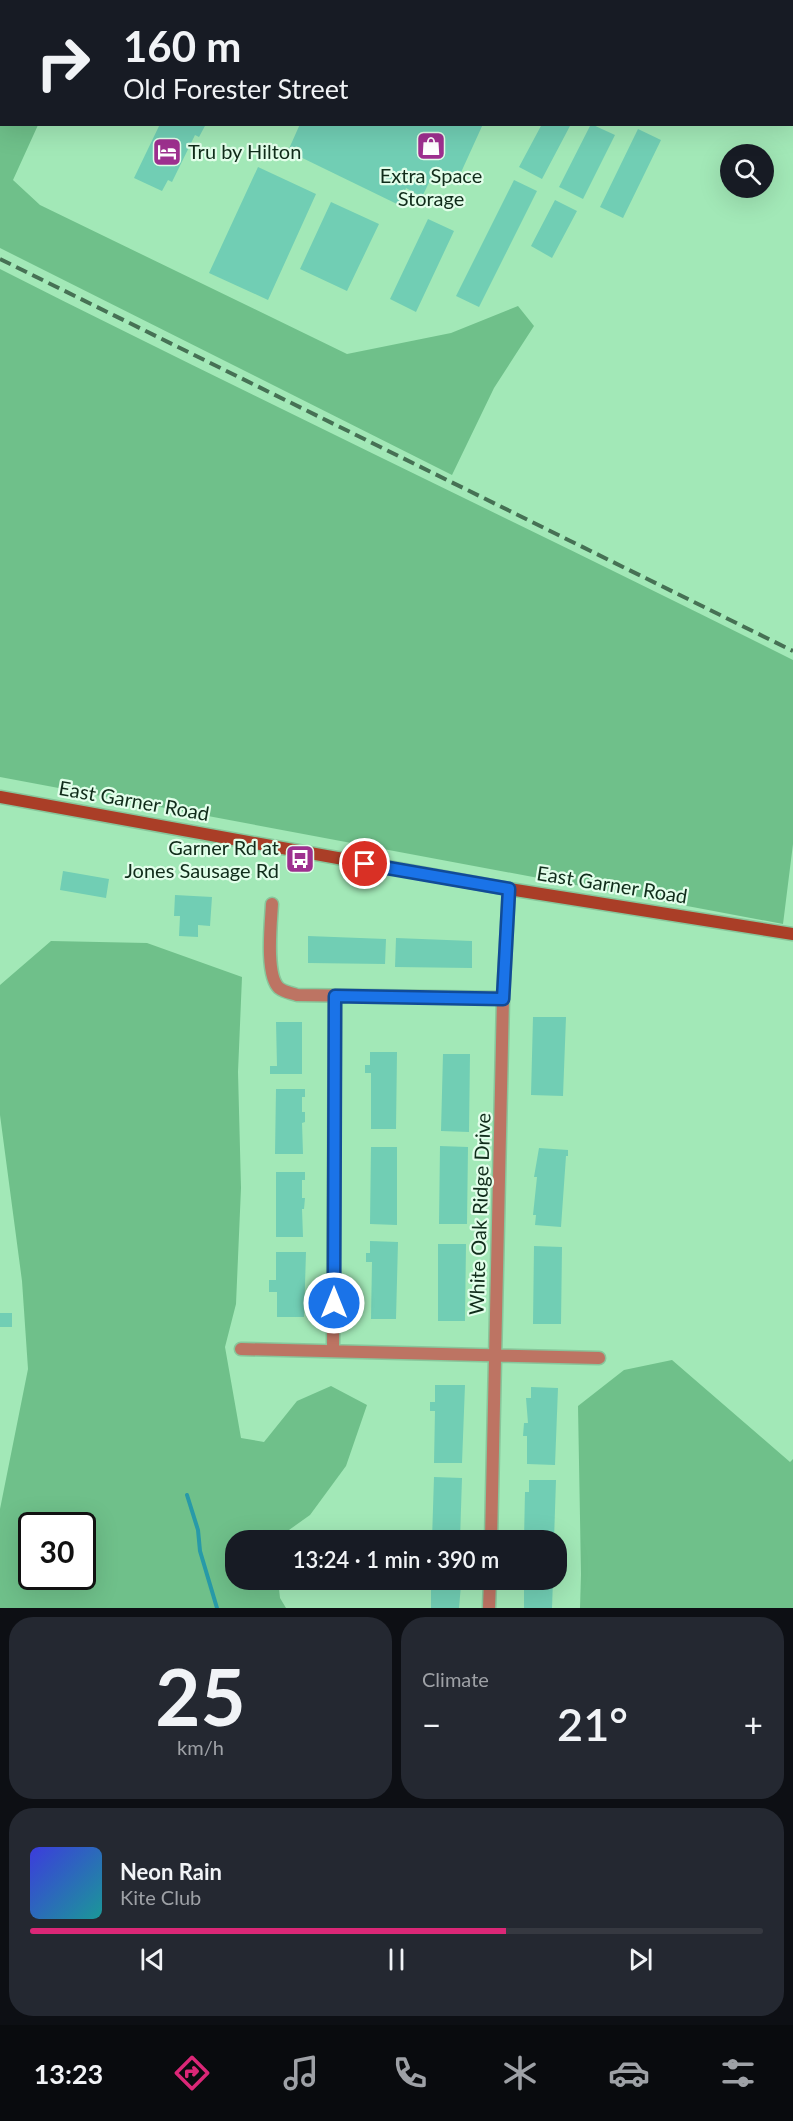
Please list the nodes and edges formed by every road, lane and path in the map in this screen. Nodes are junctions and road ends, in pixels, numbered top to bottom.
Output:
1 (0, 797) edge
2 (509, 889) junction
3 (272, 904) dead end
4 (793, 934) edge
5 (335, 996) junction
6 (503, 999) junction
7 (241, 1349) dead end
8 (333, 1350) junction
9 (495, 1354) junction
10 (599, 1358) dead end
11 (491, 1530) edge
12 (490, 1590) edge
13 (489, 1608) edge

1 - 2 main road, East Garner Road
2 - 4 main road, East Garner Road
2 - 6 street, White Oak Ridge Drive
3 - 5 street
5 - 6 street
5 - 8 street
6 - 9 street, White Oak Ridge Drive
7 - 8 street
8 - 9 street
9 - 10 street
9 - 11 street, White Oak Ridge Drive
12 - 13 street

